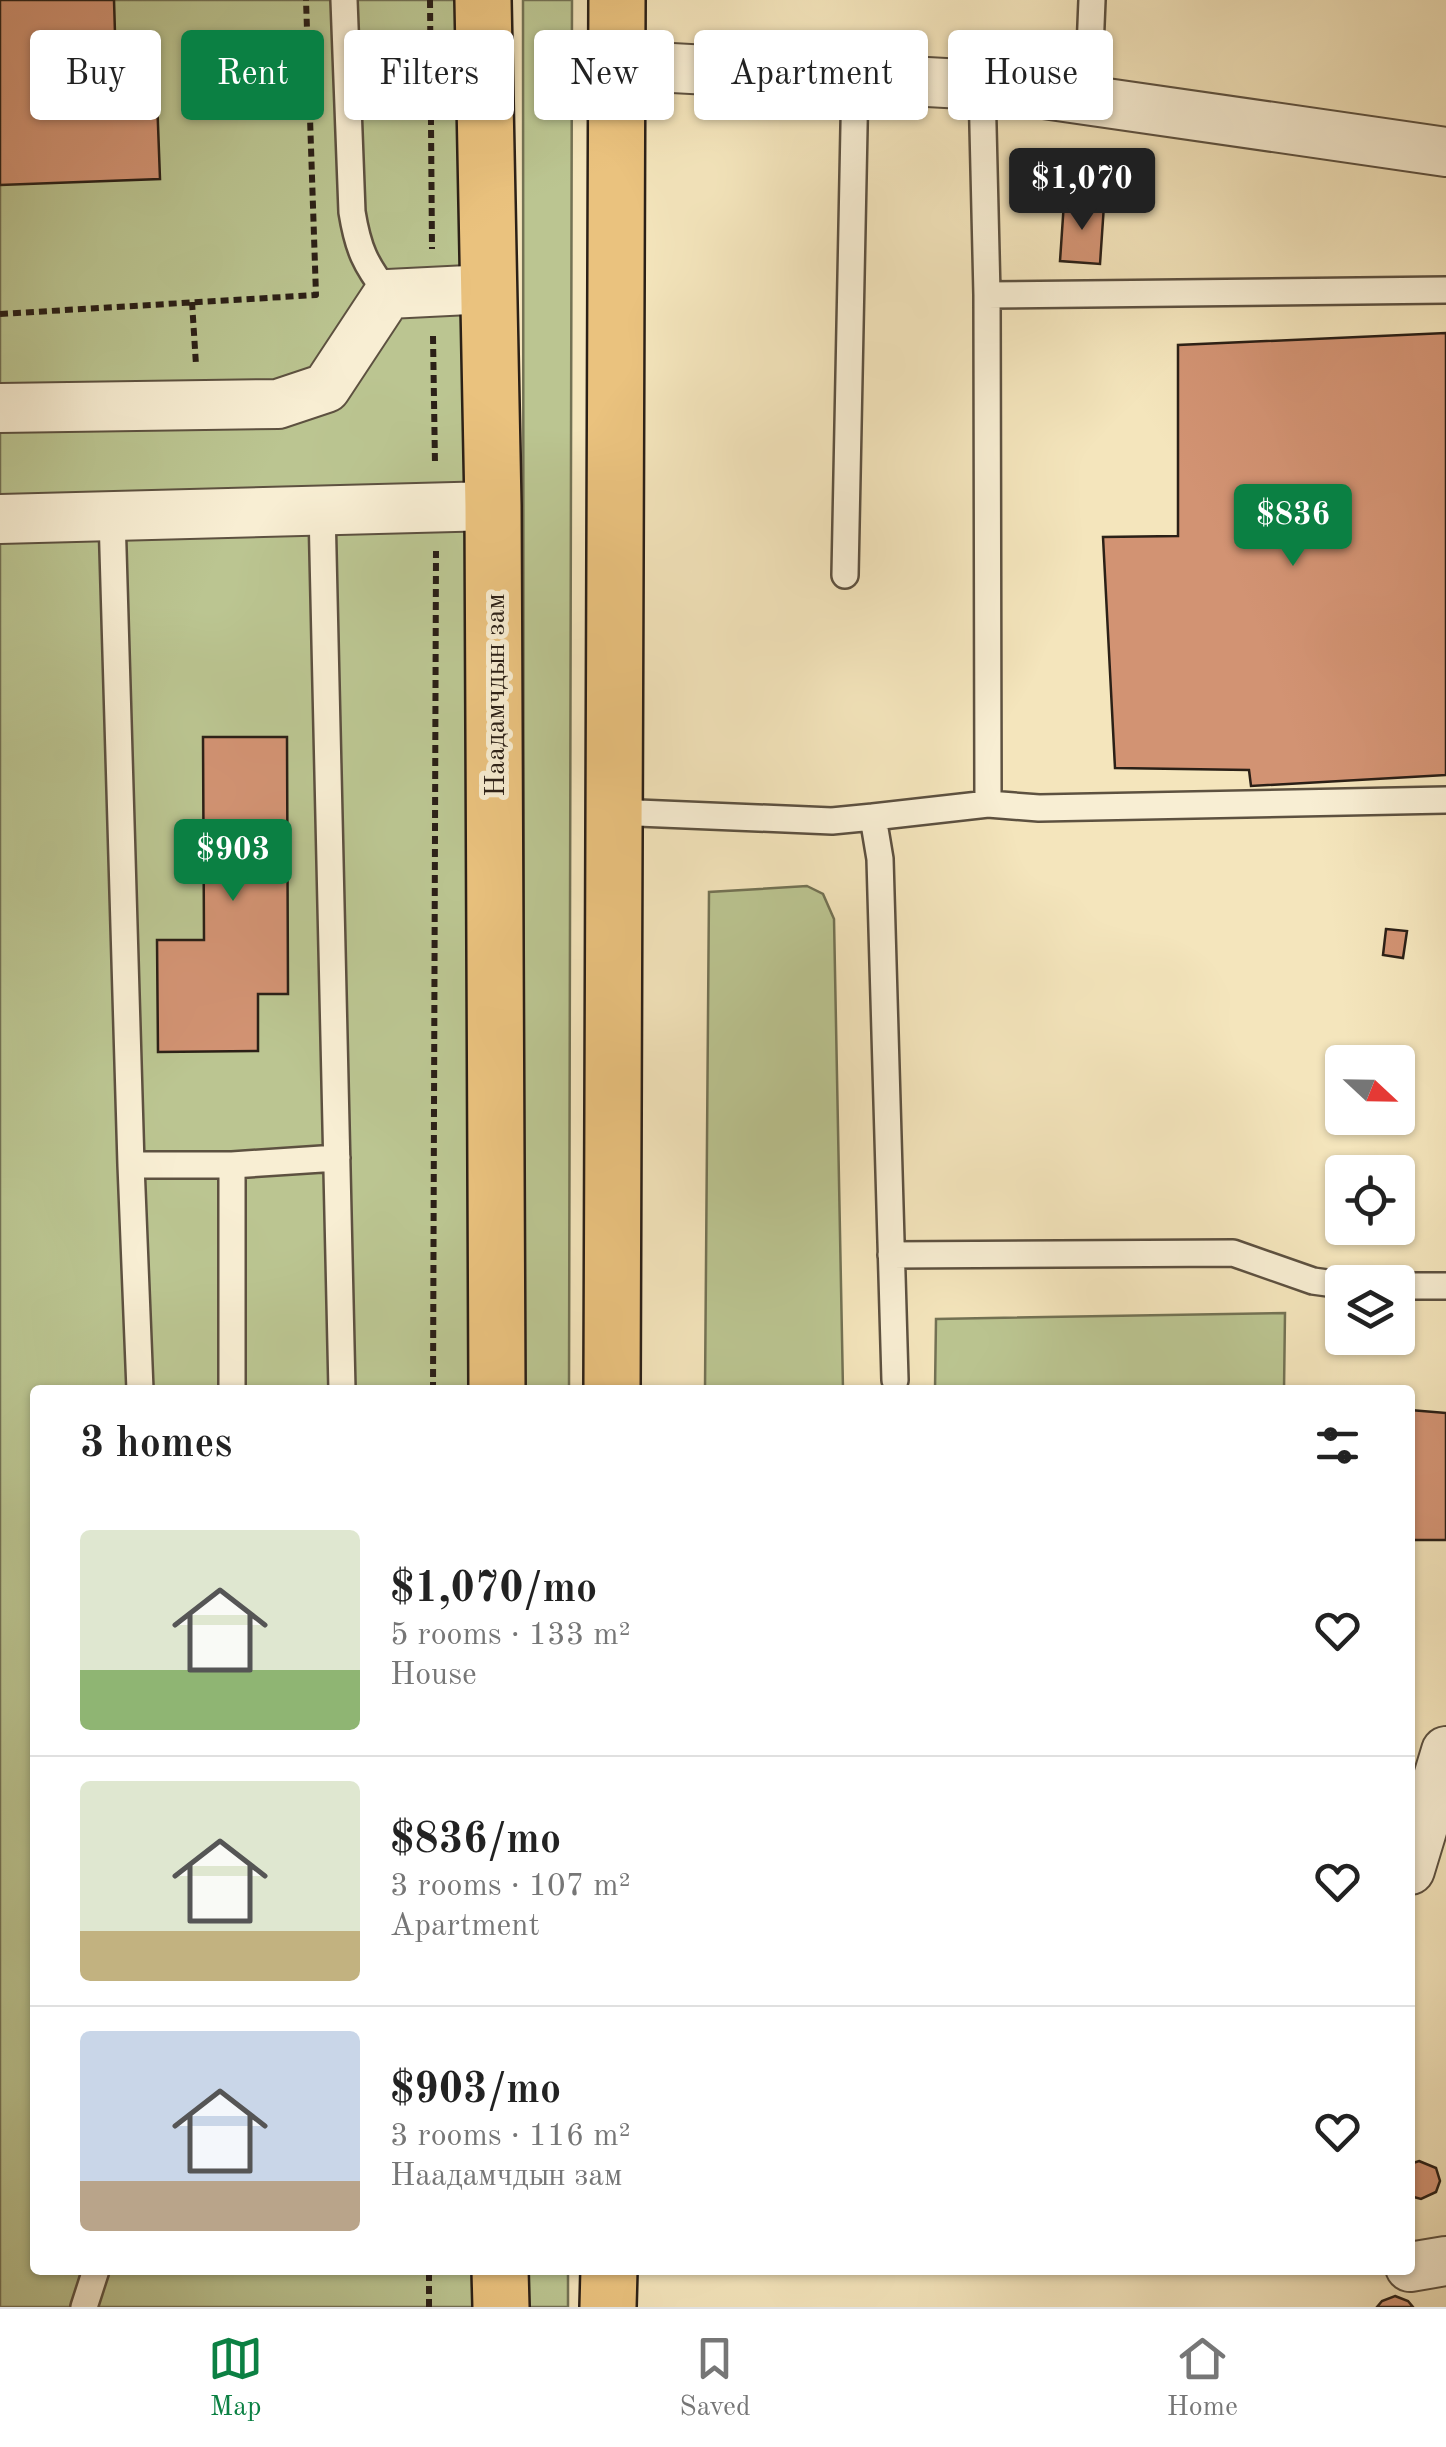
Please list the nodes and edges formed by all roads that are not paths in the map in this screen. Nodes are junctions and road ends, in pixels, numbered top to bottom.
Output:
1 (344, 0) edge
2 (483, 0) edge
3 (617, 0) edge
4 (1092, 0) edge
5 (617, 30) edge
6 (1091, 30) edge
7 (1113, 104) edge
8 (617, 120) edge
9 (855, 120) edge
10 (983, 120) edge
11 (1446, 152) edge
12 (489, 289) junction
13 (1446, 290) edge
14 (410, 293) junction
15 (987, 295) junction
16 (0, 408) edge
17 (493, 506) junction
18 (322, 510) junction
19 (112, 516) junction
20 (0, 518) edge
21 (844, 575) dead end
22 (1446, 800) edge
23 (988, 804) junction
24 (614, 812) junction
25 (873, 816) junction
26 (336, 1158) junction
27 (131, 1165) junction
28 (232, 1165) junction
29 (891, 1254) junction
30 (1325, 1283) edge
31 (1415, 1286) edge
32 (1446, 1286) edge
33 (895, 1380) dead end
34 (140, 1385) edge
35 (232, 1385) edge
36 (342, 1385) edge
37 (497, 1385) edge
38 (612, 1385) edge
39 (1446, 1751) edge
40 (1415, 1853) edge
41 (1446, 2261) edge
42 (1415, 2266) edge
43 (94, 2275) edge
44 (500, 2275) edge
45 (609, 2275) edge
46 (84, 2307) edge
47 (500, 2307) edge
48 (608, 2307) edge

1 - 14 lane
2 - 12 highway, Наадамчдын зам
3 - 5 highway
4 - 6 lane
7 - 11 street
8 - 24 highway
9 - 21 lane
10 - 15 lane
12 - 14 street
12 - 17 highway, Наадамчдын зам
13 - 15 lane
14 - 16 street
15 - 23 lane
17 - 18 street
17 - 37 highway, Наадамчдын зам
18 - 19 street
18 - 26 lane
19 - 20 street
19 - 27 lane
22 - 23 lane
23 - 25 lane
24 - 25 lane
24 - 38 highway
25 - 29 lane
26 - 28 lane
26 - 36 lane
27 - 28 lane
27 - 34 lane
28 - 35 lane
29 - 30 lane
29 - 33 lane
31 - 32 lane
39 - 40 street
41 - 42 street
43 - 46 lane
44 - 47 highway
45 - 48 highway

